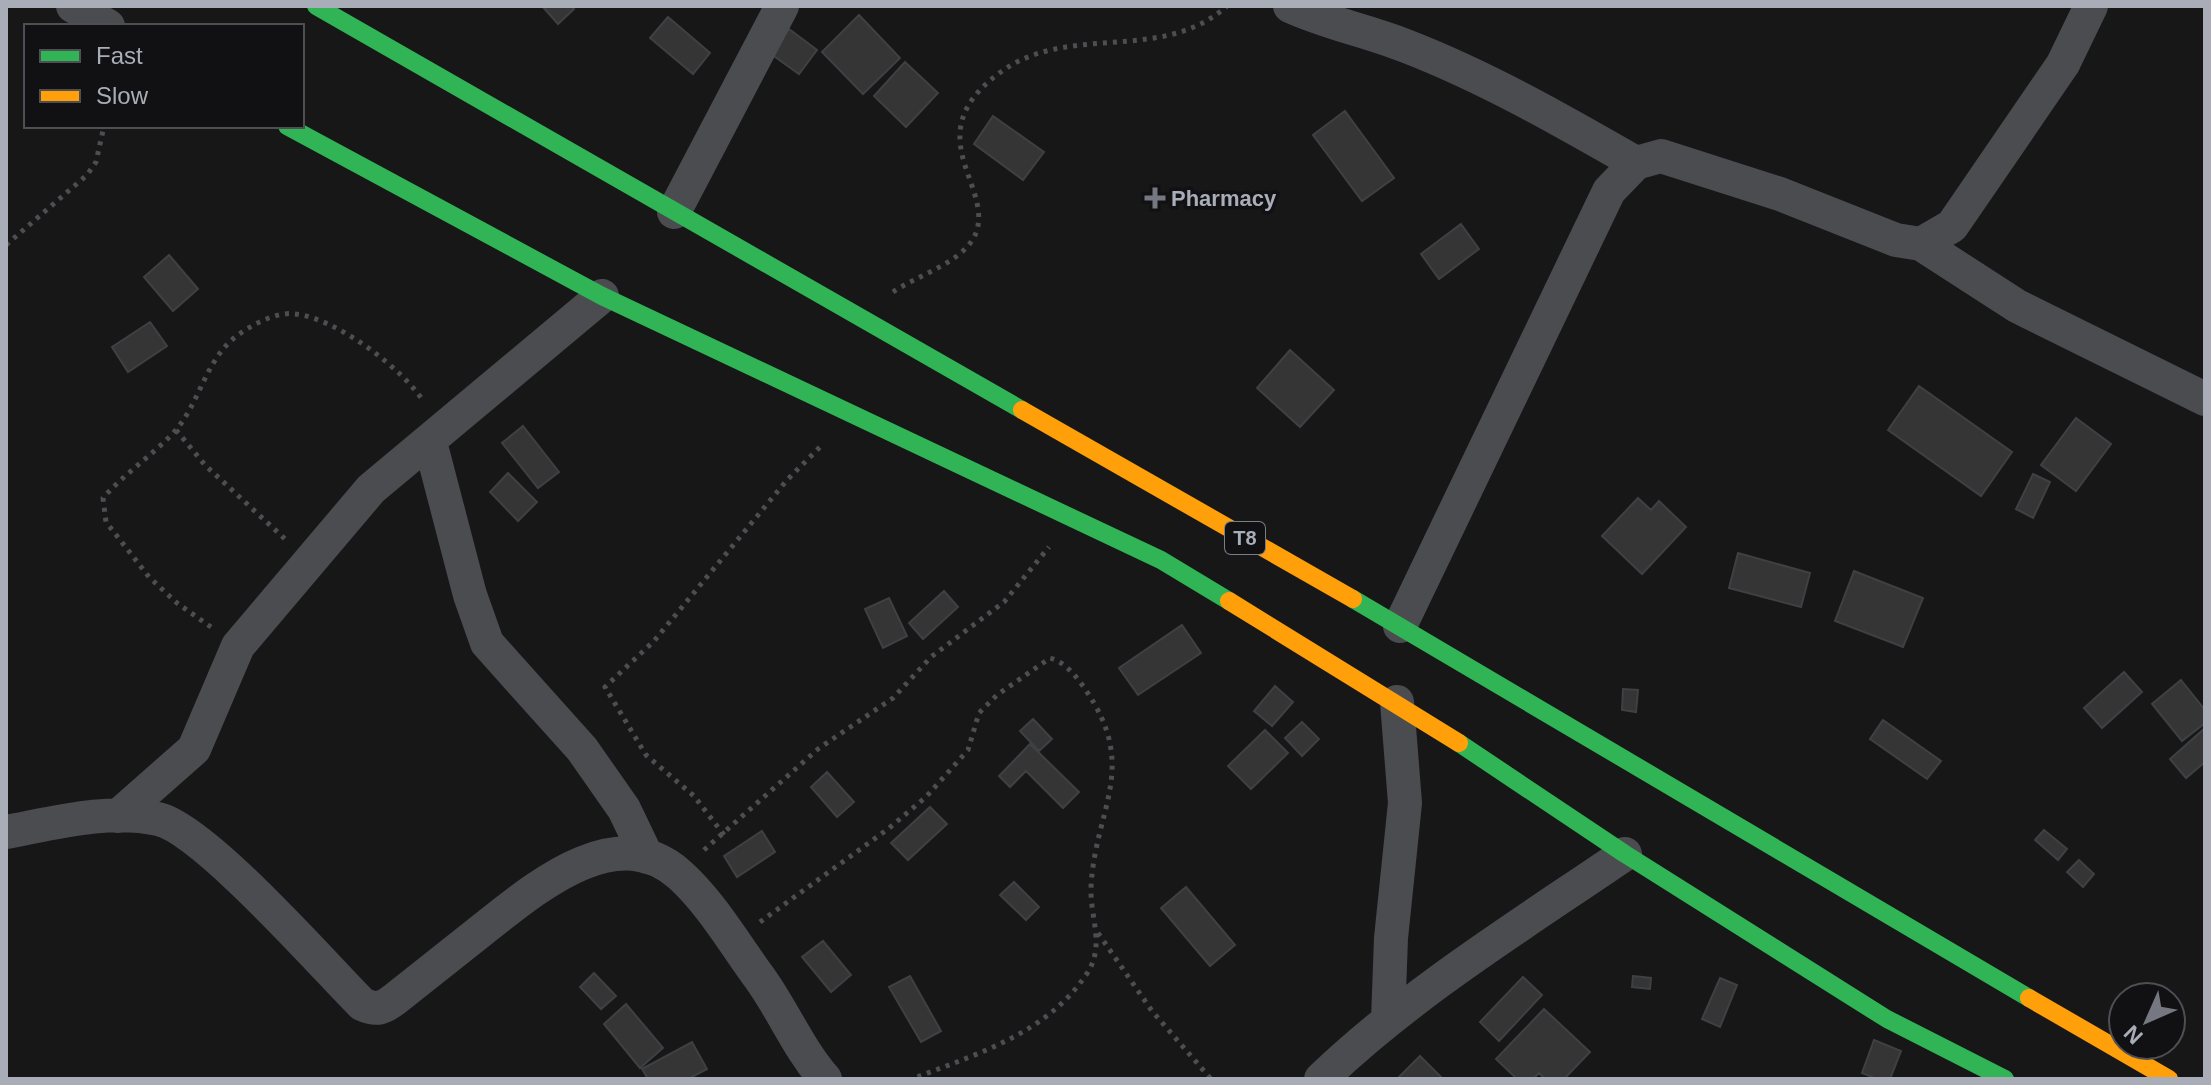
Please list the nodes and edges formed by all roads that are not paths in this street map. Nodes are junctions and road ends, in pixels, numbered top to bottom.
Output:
1 (73, 6) edge
2 (316, 6) edge
3 (782, 6) edge
4 (1290, 6) edge
5 (2091, 6) edge
6 (104, 24) edge
7 (291, 128) edge
8 (1636, 163) junction
9 (674, 212) junction
10 (1921, 244) junction
11 (602, 296) junction
12 (2205, 399) edge
13 (433, 440) junction
14 (1400, 626) junction
15 (1397, 702) junction
16 (118, 816) junction
17 (6, 832) edge
18 (1625, 854) junction
19 (661, 864) junction
20 (1388, 1020) junction
21 (825, 1079) edge
22 (1321, 1079) edge
23 (2005, 1079) edge
24 (2169, 1079) edge

1 - 6 street
2 - 9 main road, T8
3 - 9 street
4 - 8 street
5 - 10 street
7 - 11 main road
8 - 10 street
8 - 14 street
9 - 14 main road, T8
10 - 12 street
11 - 13 street
11 - 15 main road
13 - 16 street
13 - 19 street
14 - 24 main road, T8
15 - 18 main road
15 - 20 street
16 - 17 street
16 - 19 street
18 - 20 street
18 - 23 main road
19 - 21 street
20 - 22 street

